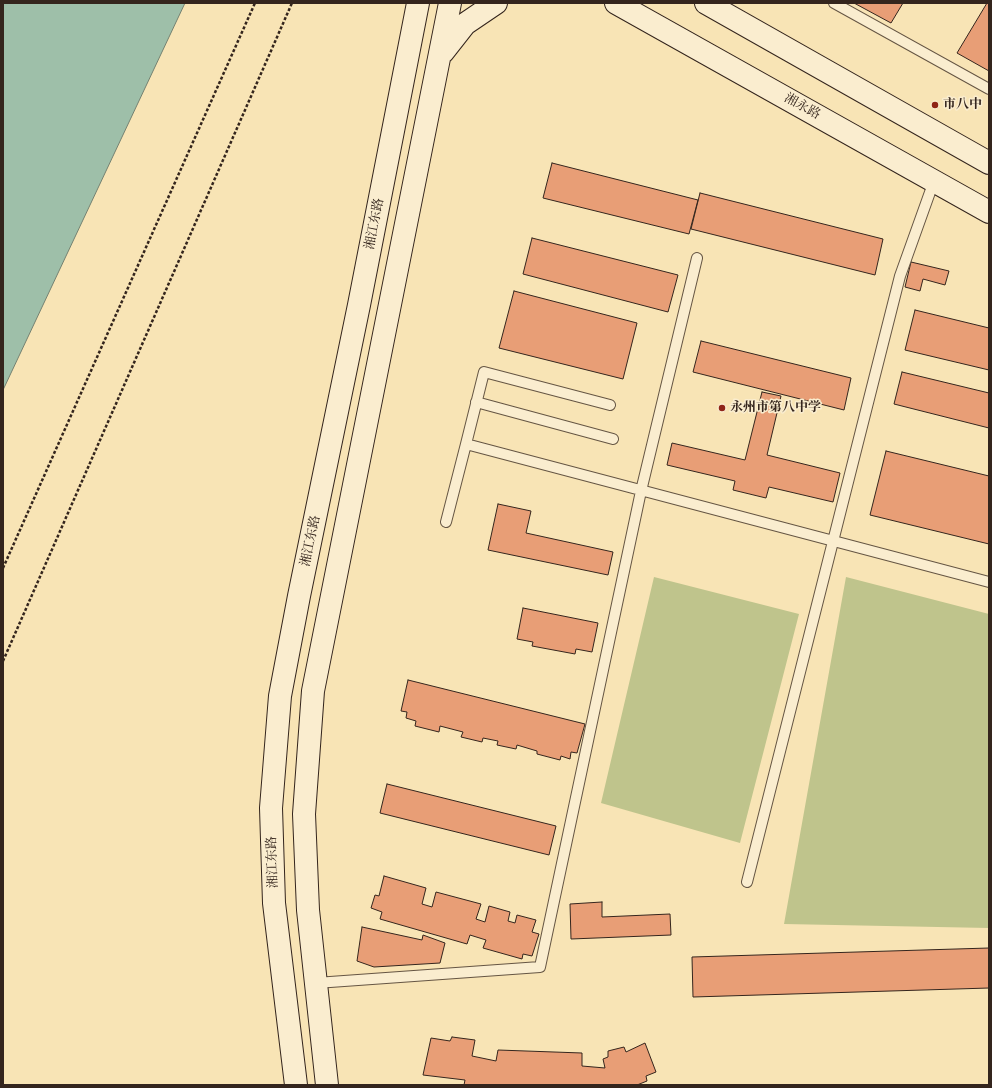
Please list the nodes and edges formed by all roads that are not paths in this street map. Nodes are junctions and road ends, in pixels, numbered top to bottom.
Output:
1 (418, 3) edge
2 (450, 3) edge
3 (496, 3) edge
4 (616, 3) edge
5 (706, 3) edge
6 (834, 3) edge
7 (440, 56) junction
8 (989, 89) edge
9 (989, 163) edge
10 (934, 181) junction
11 (989, 212) edge
12 (697, 258) dead end
13 (476, 402) junction
14 (610, 405) dead end
15 (613, 439) dead end
16 (466, 444) junction
17 (641, 491) junction
18 (446, 522) dead end
19 (833, 541) junction
20 (989, 582) edge
21 (747, 882) dead end
22 (316, 983) junction
23 (296, 1085) edge
24 (327, 1085) edge

1 - 23 main road, 湘江东路
2 - 7 main road
3 - 7 main road
4 - 10 main road, 湘永路
5 - 9 main road
6 - 8 lane
7 - 22 main road
10 - 11 main road, 湘永路
10 - 19 lane
12 - 17 lane
13 - 14 lane
13 - 15 lane
13 - 16 lane
16 - 17 lane
16 - 18 lane
17 - 19 lane
17 - 22 lane
19 - 20 lane
19 - 21 lane
22 - 24 main road

